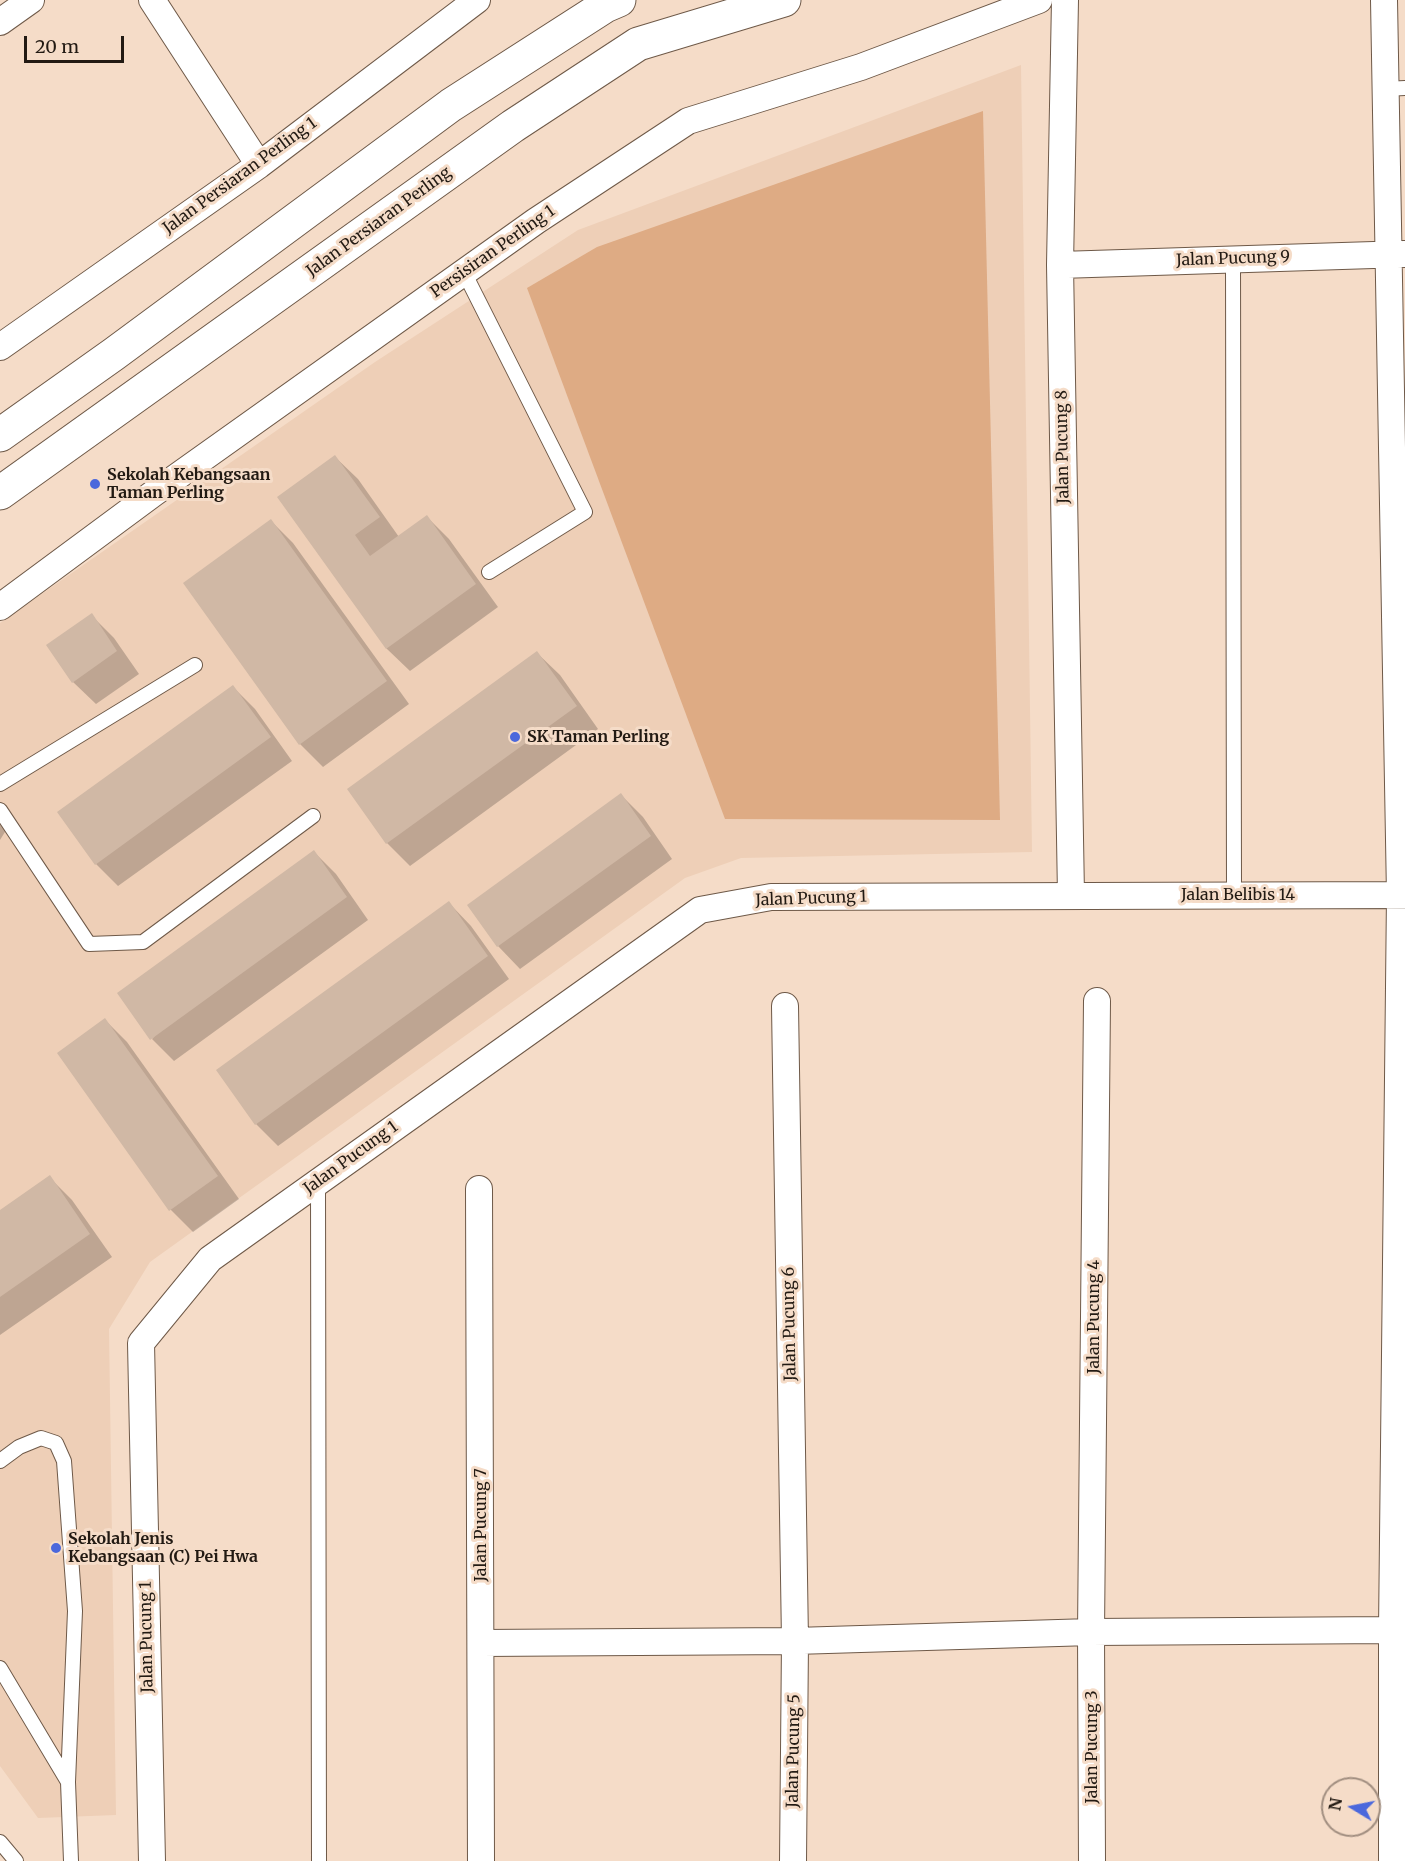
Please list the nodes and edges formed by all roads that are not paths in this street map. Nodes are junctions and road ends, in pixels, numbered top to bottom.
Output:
1 (31, 0) edge
2 (152, 0) edge
3 (477, 0) edge
4 (619, 0) edge
5 (784, 0) edge
6 (1039, 0) edge
7 (1065, 0) edge
8 (1384, 0) edge
9 (0, 22) edge
10 (1395, 88) edge
11 (259, 165) junction
12 (1397, 254) edge
13 (1233, 259) junction
14 (1060, 265) junction
15 (464, 272) junction
16 (0, 347) edge
17 (0, 435) edge
18 (0, 494) edge
19 (489, 572) dead end
20 (0, 607) edge
21 (195, 665) dead end
22 (0, 784) edge
23 (0, 810) edge
24 (313, 816) dead end
25 (1071, 895) junction
26 (1234, 895) junction
27 (1402, 895) edge
28 (1097, 1001) dead end
29 (785, 1006) dead end
30 (318, 1182) junction
31 (479, 1189) dead end
32 (0, 1461) edge
33 (1392, 1630) junction
34 (1091, 1632) junction
35 (795, 1641) junction
36 (481, 1643) junction
37 (0, 1668) edge
38 (68, 1782) junction
39 (0, 1842) edge
40 (16, 1861) edge
41 (71, 1861) edge
42 (152, 1861) edge
43 (319, 1861) edge
44 (481, 1861) edge
45 (793, 1861) edge
46 (1092, 1861) edge
47 (1392, 1861) edge

1 - 9 street
2 - 11 street
3 - 11 street, Jalan Persiaran Perling 1
4 - 17 main road
5 - 18 main road, Jalan Persiaran Perling
6 - 15 street, Persisiran Perling 1
7 - 14 street, Jalan Pucung 8
8 - 10 street
10 - 12 street
11 - 16 street, Jalan Persiaran Perling 1
12 - 13 street, Jalan Pucung 9
12 - 27 street
13 - 14 street, Jalan Pucung 9
13 - 26 lane
14 - 25 street, Jalan Pucung 8
15 - 19 lane
15 - 20 street, Persisiran Perling 1
21 - 22 lane
23 - 24 lane
25 - 26 street, Jalan Belibis 14
25 - 30 street, Jalan Pucung 1
26 - 27 street, Jalan Belibis 14
27 - 33 street
28 - 34 street, Jalan Pucung 4
29 - 35 street, Jalan Pucung 6
30 - 42 street, Jalan Pucung 1
30 - 43 lane
31 - 36 street, Jalan Pucung 7
32 - 38 lane
33 - 34 street
33 - 47 street
34 - 35 street
34 - 46 street, Jalan Pucung 3
35 - 36 street
35 - 45 street, Jalan Pucung 5
36 - 44 street, Jalan Pucung 7
37 - 38 lane
38 - 41 lane
39 - 40 lane

